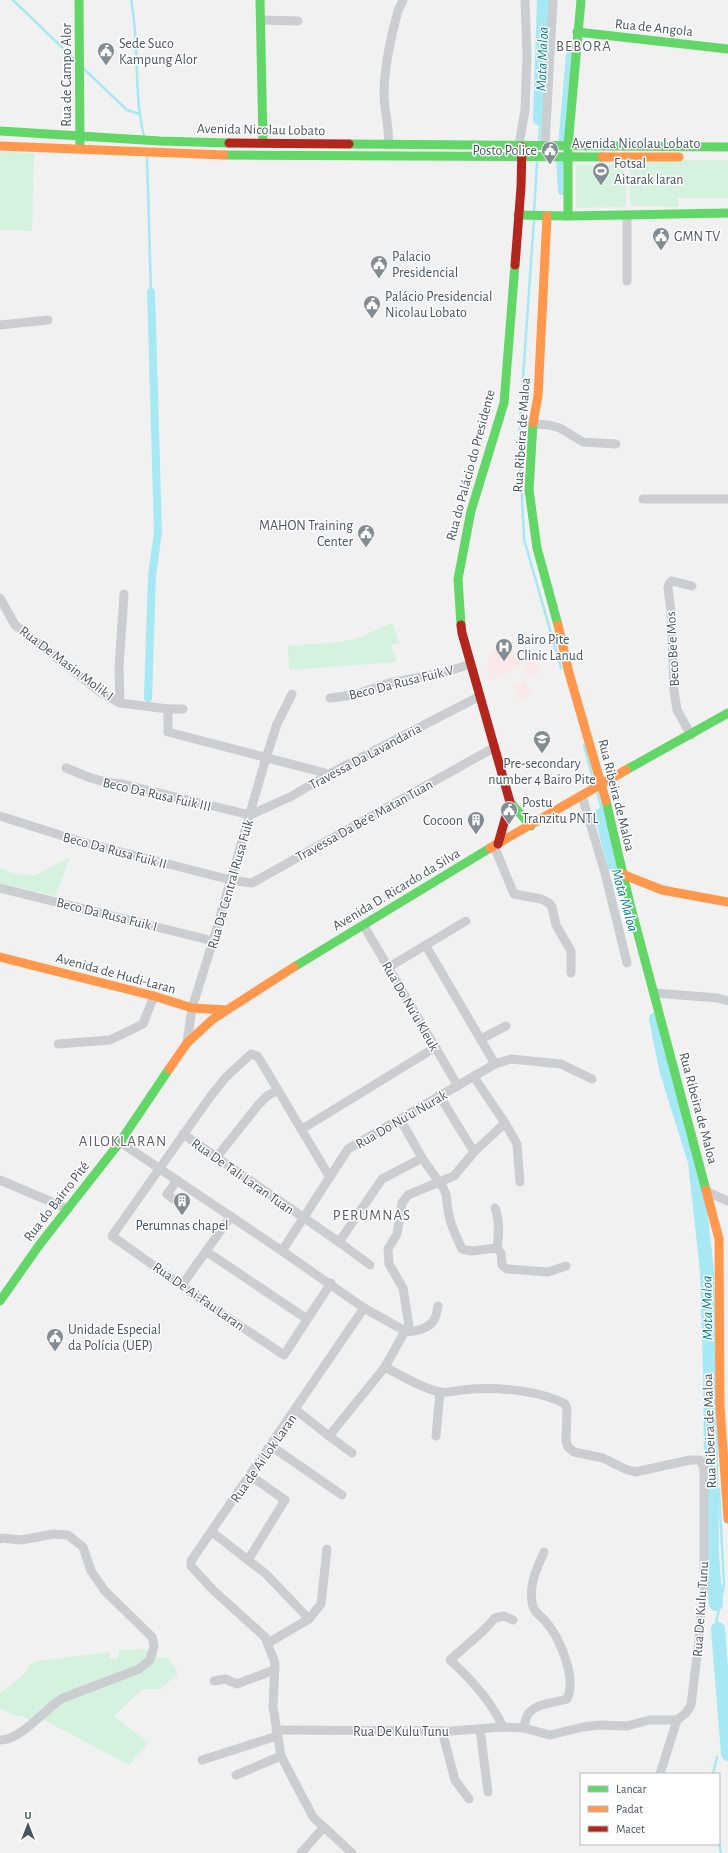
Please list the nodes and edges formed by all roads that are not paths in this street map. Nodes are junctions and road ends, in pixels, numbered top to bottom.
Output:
1 (79, 0) edge
2 (260, 0) edge
3 (403, 0) edge
4 (525, 0) edge
5 (553, 0) edge
6 (581, 0) edge
7 (261, 20) junction
8 (298, 21) dead end
9 (577, 32) junction
10 (728, 49) edge
11 (0, 130) edge
12 (80, 135) junction
13 (263, 142) junction
14 (388, 145) junction
15 (0, 146) edge
16 (520, 146) junction
17 (545, 146) junction
18 (568, 146) junction
19 (728, 147) edge
20 (80, 150) junction
21 (568, 157) junction
22 (690, 157) dead end
23 (521, 158) junction
24 (728, 214) edge
25 (520, 215) junction
26 (547, 216) junction
27 (568, 216) junction
28 (627, 216) junction
29 (627, 281) dead end
30 (48, 320) dead end
31 (0, 326) edge
32 (533, 424) junction
33 (616, 444) dead end
34 (643, 499) dead end
35 (728, 499) edge
36 (692, 586) dead end
37 (124, 594) dead end
38 (0, 598) edge
39 (471, 664) junction
40 (292, 694) dead end
41 (480, 696) junction
42 (330, 698) dead end
43 (120, 703) junction
44 (168, 709) junction
45 (183, 709) dead end
46 (728, 714) edge
47 (691, 735) junction
48 (495, 747) junction
49 (266, 758) junction
50 (66, 768) dead end
51 (328, 774) junction
52 (599, 785) junction
53 (583, 796) junction
54 (510, 802) junction
55 (250, 815) junction
56 (0, 816) edge
57 (531, 826) junction
58 (496, 845) junction
59 (622, 874) junction
60 (231, 880) junction
61 (0, 888) edge
62 (728, 902) edge
63 (466, 921) dead end
64 (364, 926) junction
65 (213, 941) junction
66 (426, 946) junction
67 (0, 958) edge
68 (627, 963) dead end
69 (389, 967) junction
70 (571, 973) dead end
71 (654, 992) junction
72 (154, 996) junction
73 (728, 1001) edge
74 (192, 1008) junction
75 (227, 1010) junction
76 (506, 1026) dead end
77 (481, 1039) junction
78 (187, 1043) junction
79 (58, 1044) dead end
80 (436, 1047) junction
81 (495, 1064) junction
82 (474, 1077) junction
83 (592, 1079) dead end
84 (458, 1086) junction
85 (278, 1090) junction
86 (439, 1095) junction
87 (400, 1119) junction
88 (505, 1123) junction
89 (302, 1130) junction
90 (183, 1134) junction
91 (120, 1142) junction
92 (474, 1152) junction
93 (216, 1158) junction
94 (422, 1158) junction
95 (160, 1169) junction
96 (329, 1176) junction
97 (0, 1180) edge
98 (177, 1180) junction
99 (439, 1182) junction
100 (520, 1182) dead end
101 (707, 1192) junction
102 (728, 1201) edge
103 (183, 1202) dead end
104 (496, 1208) dead end
105 (68, 1209) junction
106 (231, 1216) junction
107 (303, 1218) junction
108 (339, 1242) junction
109 (497, 1248) junction
110 (282, 1251) junction
111 (207, 1252) junction
112 (370, 1265) dead end
113 (566, 1266) dead end
114 (330, 1283) junction
115 (182, 1285) junction
116 (0, 1301) edge
117 (438, 1306) dead end
118 (364, 1308) junction
119 (307, 1319) junction
120 (404, 1331) junction
121 (385, 1367) junction
122 (440, 1392) junction
123 (296, 1410) junction
124 (329, 1436) junction
125 (436, 1436) dead end
126 (271, 1446) junction
127 (352, 1453) dead end
128 (251, 1476) junction
129 (342, 1495) dead end
130 (728, 1519) edge
131 (212, 1532) junction
132 (0, 1539) edge
133 (326, 1549) dead end
134 (544, 1552) dead end
135 (248, 1560) junction
136 (309, 1619) junction
137 (513, 1620) dead end
138 (268, 1643) junction
139 (274, 1670) junction
140 (214, 1681) dead end
141 (676, 1720) junction
142 (503, 1727) junction
143 (524, 1728) junction
144 (480, 1729) junction
145 (442, 1731) junction
146 (277, 1733) junction
147 (0, 1740) edge
148 (280, 1756) junction
149 (202, 1760) dead end
150 (660, 1773) edge
151 (236, 1775) dead end
152 (488, 1792) dead end
153 (468, 1798) dead end
154 (324, 1827) junction
155 (301, 1853) edge
156 (352, 1853) edge

1 - 12 street, Rua de Campo Alor
2 - 7 street
3 - 14 street
4 - 16 street
5 - 17 street
6 - 9 street
7 - 8 street
7 - 13 street
9 - 10 street, Rua de Angola
9 - 18 street
11 - 12 street, Avenida Nicolau Lobato
12 - 13 street, Avenida Nicolau Lobato
12 - 20 street, Rua de Campo Alor
13 - 14 street, Avenida Nicolau Lobato
14 - 16 street, Avenida Nicolau Lobato
15 - 20 street, Avenida Nicolau Lobato
16 - 17 street, Avenida Nicolau Lobato
16 - 23 street, Rua do Palácio do Presidente
17 - 18 street, Avenida Nicolau Lobato
18 - 19 street, Avenida Nicolau Lobato
18 - 21 street
20 - 23 street, Avenida Nicolau Lobato
21 - 22 street, Avenida Nicolau Lobato
21 - 23 street, Avenida Nicolau Lobato
21 - 27 street
23 - 25 street, Rua do Palácio do Presidente
24 - 28 street
25 - 26 street
25 - 39 street, Rua do Palácio do Presidente
26 - 27 street
26 - 32 street, Rua Ribeira de Maloa
27 - 28 street
28 - 29 street
30 - 31 street
32 - 33 street
32 - 52 street, Rua Ribeira de Maloa
34 - 35 street
36 - 47 street, Beco Be'e Mos
37 - 43 street
38 - 43 street, Rua De Masin Molik I
39 - 41 street, Rua do Palácio do Presidente
39 - 42 street, Beco Da Rusa Fuik V
40 - 49 street, Rua Da Central Rusa Fuik
41 - 48 street, Rua do Palácio do Presidente
41 - 51 street, Travessa Da Lavandaria
43 - 44 street, Rua De Masin Molik I
44 - 45 street, Rua De Masin Molik I
44 - 49 street
46 - 47 street
47 - 52 street
48 - 54 street, Rua do Palácio do Presidente
48 - 60 street, Travessa Da Be’e Matan Tuan
49 - 51 street
49 - 55 street, Rua Da Central Rusa Fuik
50 - 55 street, Beco Da Rusa Fuik III
51 - 55 street, Travessa Da Lavandaria
52 - 53 street, Avenida D. Ricardo da Silva
52 - 59 street, Rua Ribeira de Maloa
53 - 57 street, Avenida D. Ricardo da Silva
53 - 68 street
54 - 57 street
54 - 58 street
55 - 60 street, Rua Da Central Rusa Fuik
56 - 60 street, Beco Da Rusa Fuik II
57 - 58 street, Avenida D. Ricardo da Silva
58 - 64 street, Avenida D. Ricardo da Silva
58 - 70 street
59 - 62 street
59 - 71 street, Rua Ribeira de Maloa
60 - 65 street, Rua Da Central Rusa Fuik
61 - 65 street, Beco Da Rusa Fuik I
63 - 66 street
64 - 69 street, Rua Do Nu’u Kleuk
64 - 75 street, Avenida D. Ricardo da Silva
65 - 74 street, Rua Da Central Rusa Fuik
66 - 69 street
66 - 77 street
67 - 72 street, Avenida de Hudi-Laran
69 - 80 street, Rua Do Nu’u Kleuk
71 - 73 street
71 - 101 street, Rua Ribeira de Maloa
72 - 74 street, Avenida de Hudi-Laran
72 - 79 street
74 - 75 street, Avenida de Hudi-Laran
74 - 78 street, Rua Da Central Rusa Fuik
75 - 78 street, Rua do Bairro Pité
76 - 77 street
77 - 81 street
78 - 91 street, Rua do Bairro Pité
80 - 84 street, Rua Do Nu’u Kleuk
80 - 89 street
81 - 82 street, Rua Do Nu’u Nurak
81 - 83 street, Rua Do Nu’u Nurak
82 - 84 street, Rua Do Nu’u Nurak
82 - 88 street
84 - 86 street, Rua Do Nu’u Nurak
85 - 89 street
85 - 90 street
85 - 93 street
86 - 87 street, Rua Do Nu’u Nurak
86 - 92 street
87 - 94 street
87 - 96 street, Rua Do Nu’u Nurak
88 - 92 street
88 - 100 street
89 - 96 street
90 - 93 street, Rua De Tali Laran Tuan
90 - 95 street
91 - 95 street
91 - 105 street, Rua do Bairro Pité
92 - 99 street
93 - 107 street, Rua De Tali Laran Tuan
94 - 99 street
94 - 108 street
95 - 98 street
95 - 115 street, Rua De Ai-Fau Laran
96 - 107 street, Rua Do Nu’u Nurak
97 - 105 street
98 - 103 street
98 - 106 street
99 - 109 street
99 - 120 street
101 - 102 street
101 - 130 street, Rua Ribeira de Maloa
104 - 109 street
105 - 116 street, Rua do Bairro Pité
106 - 110 street
106 - 111 street
107 - 108 street, Rua De Tali Laran Tuan
107 - 110 street, Rua Do Nu’u Nurak
108 - 112 street, Rua De Tali Laran Tuan
109 - 113 street
110 - 114 street
111 - 115 street
111 - 119 street
114 - 118 street
114 - 119 street, Rua De Ai-Fau Laran
115 - 119 street, Rua De Ai-Fau Laran
117 - 120 street
118 - 120 street
118 - 123 street, Rua de Ai Lok Laran
120 - 121 street
121 - 122 street, Rua De Kulu Tunu
121 - 124 street
122 - 125 street
122 - 141 street, Rua De Kulu Tunu
123 - 124 street
123 - 126 street, Rua de Ai Lok Laran
124 - 127 street
126 - 128 street, Rua de Ai Lok Laran
126 - 129 street
128 - 131 street, Rua de Ai Lok Laran
128 - 135 street
131 - 135 street
131 - 138 street, Rua de Ai Lok Laran
132 - 147 street
133 - 136 street
134 - 143 street
135 - 136 street
136 - 138 street
137 - 142 street
138 - 139 street, Rua de Ai Lok Laran
139 - 140 street
139 - 146 street, Rua de Ai Lok Laran
141 - 143 street, Rua De Kulu Tunu
141 - 150 street
142 - 143 street, Rua De Kulu Tunu
142 - 144 street, Rua De Kulu Tunu
144 - 145 street, Rua De Kulu Tunu
144 - 152 street
145 - 146 street, Rua De Kulu Tunu
145 - 153 street
146 - 148 street, Rua de Ai Lok Laran
146 - 149 street, Rua De Kulu Tunu
148 - 151 street
148 - 154 street, Rua de Ai Lok Laran
154 - 155 street
154 - 156 street, Rua de Ai Lok Laran

